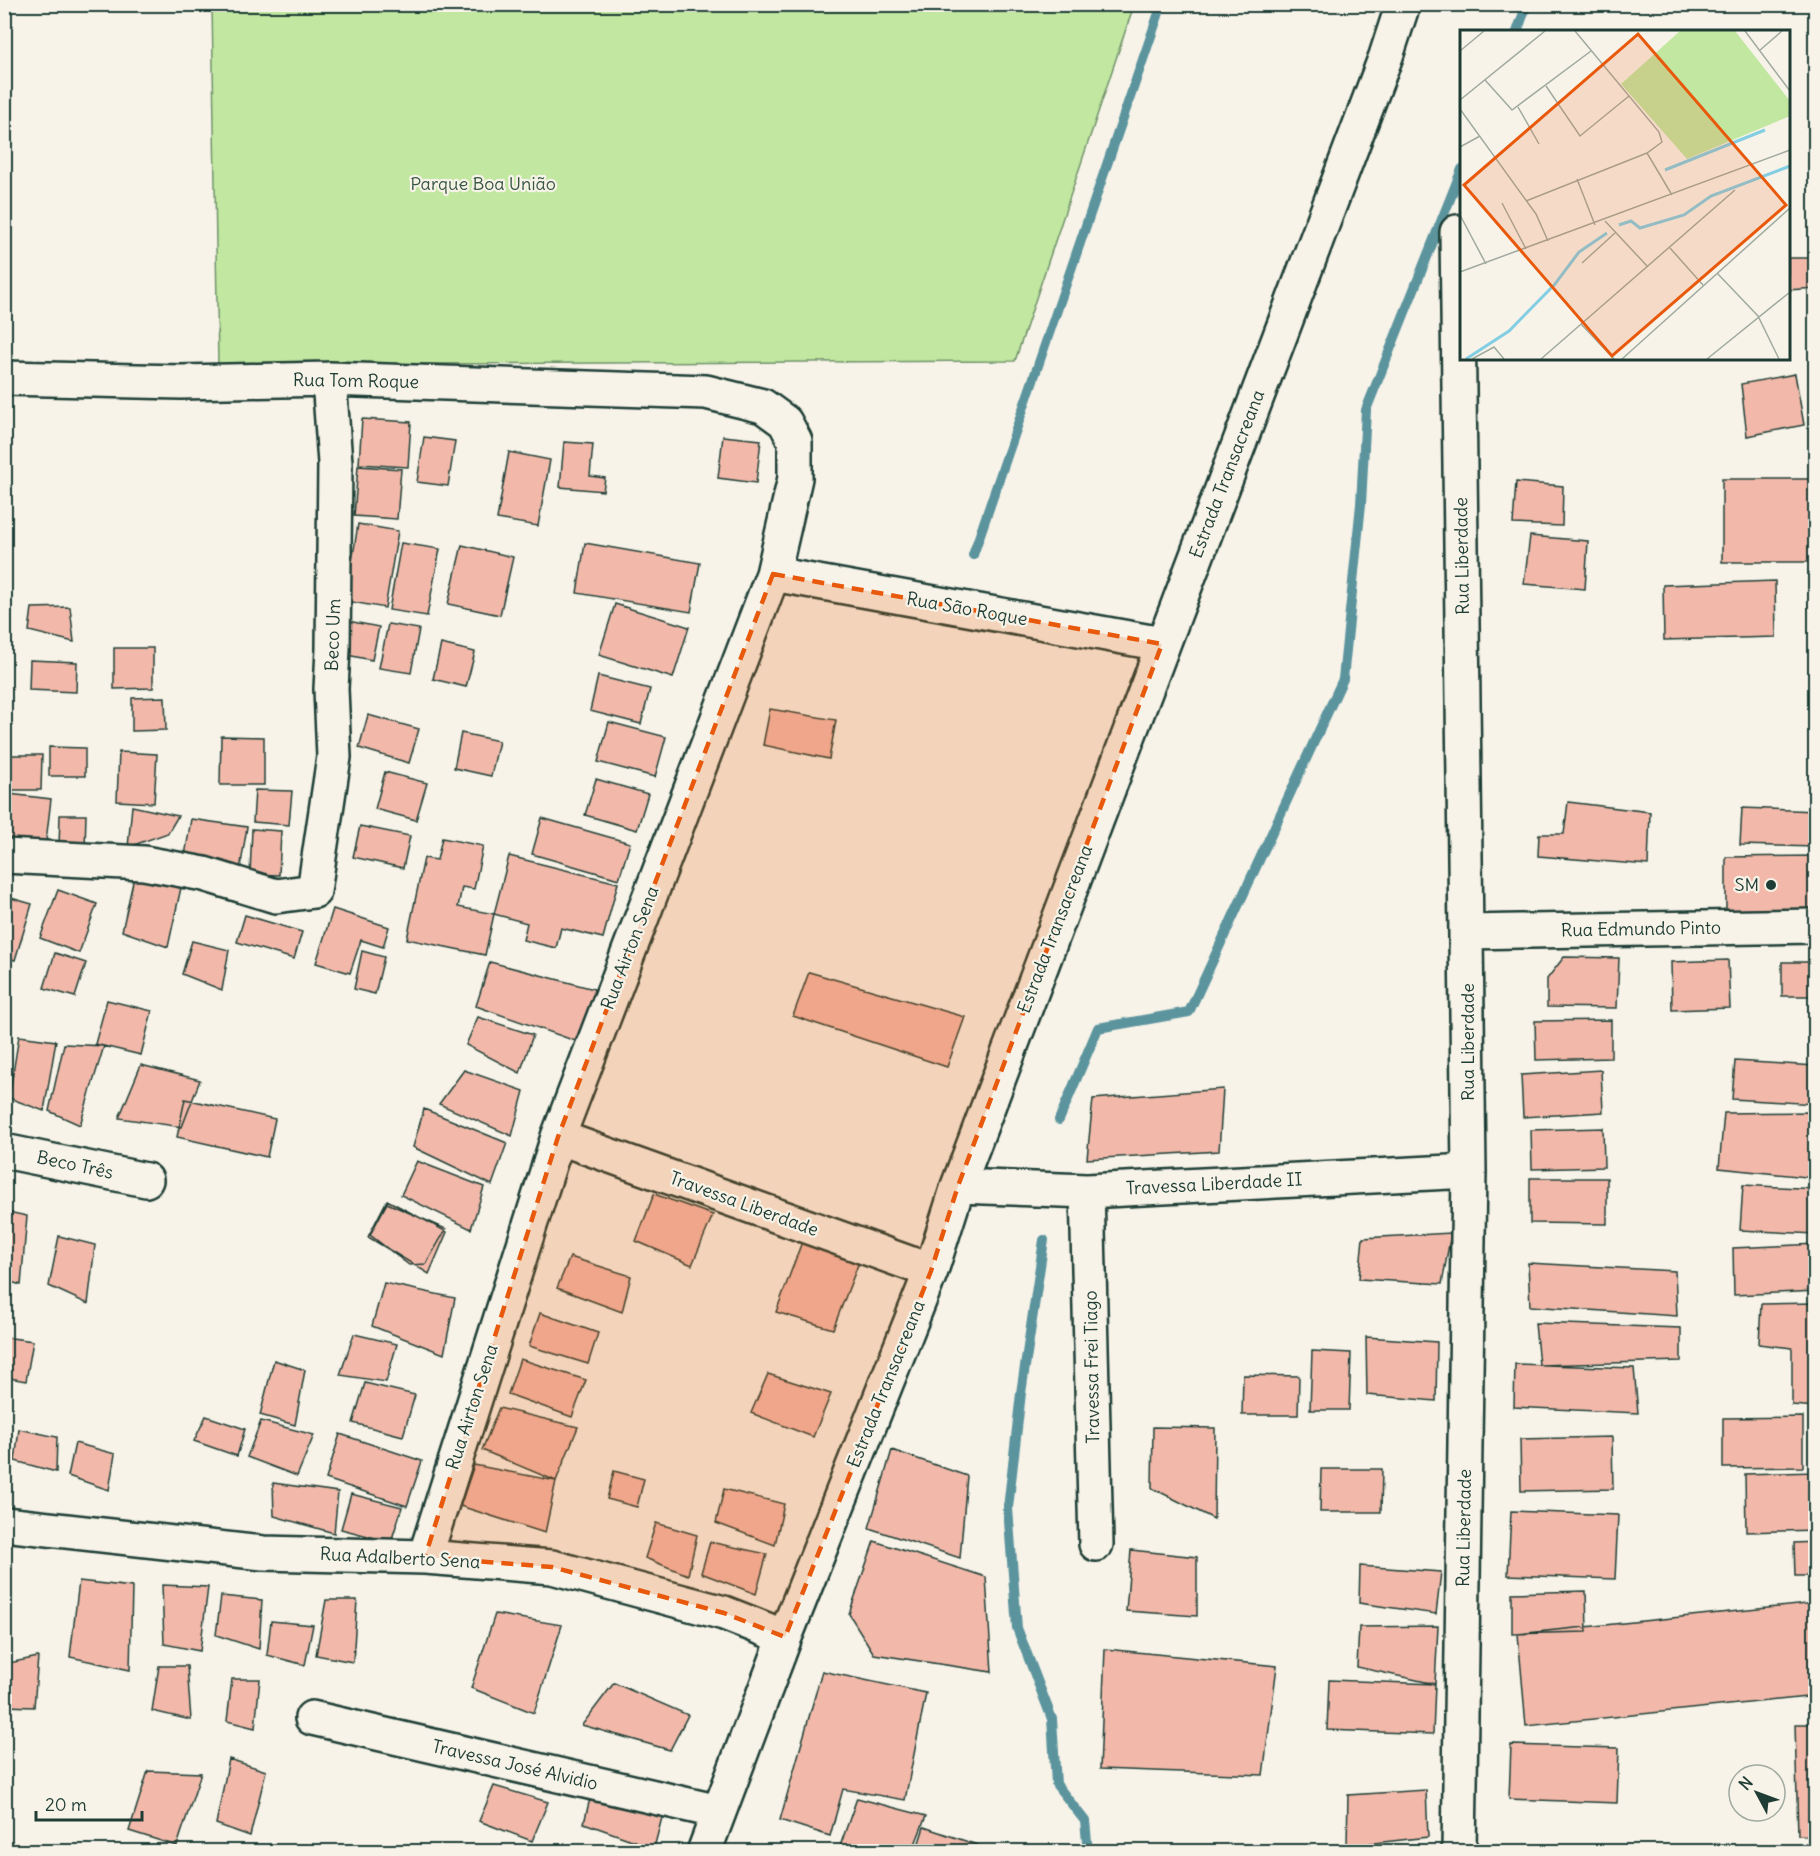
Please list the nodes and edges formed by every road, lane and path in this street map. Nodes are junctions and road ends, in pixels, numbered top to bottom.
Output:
1 (1403, 4) edge
2 (1457, 232) dead end
3 (4, 378) edge
4 (329, 379) junction
5 (706, 392) joint
6 (773, 574) junction
7 (1162, 644) junction
8 (4, 856) edge
9 (1815, 926) edge
10 (1467, 932) junction
11 (558, 1137) junction
12 (4, 1150) edge
13 (1469, 1171) junction
14 (146, 1180) dead end
15 (958, 1186) junction
16 (1087, 1191) junction
17 (931, 1270) junction
18 (4, 1524) edge
19 (1096, 1544) dead end
20 (425, 1557) junction
21 (785, 1637) junction
22 (312, 1718) dead end
23 (719, 1812) junction
24 (704, 1851) edge
25 (1459, 1851) edge

1 - 7 street, Estrada Transacreana
2 - 10 street, Rua Liberdade
3 - 4 street, Rua Tom Roque
4 - 5 street, Rua Tom Roque
4 - 8 street, Beco Um
5 - 6 street, Rua Airton Sena
6 - 7 street, Rua São Roque
6 - 11 street, Rua Airton Sena
7 - 15 street, Estrada Transacreana
9 - 10 street, Rua Edmundo Pinto
10 - 13 street, Rua Liberdade
11 - 17 street, Travessa Liberdade
11 - 20 street, Rua Airton Sena
12 - 14 street, Beco Três
13 - 16 street, Travessa Liberdade II
13 - 25 street, Rua Liberdade
15 - 16 street, Travessa Liberdade II
15 - 17 street, Estrada Transacreana
16 - 19 street, Travessa Frei Tiago
17 - 21 street, Estrada Transacreana
18 - 20 street, Rua Adalberto Sena
20 - 21 street, Rua Adalberto Sena
21 - 23 street, Estrada Transacreana
22 - 23 street, Travessa José Alvidio
23 - 24 street, Estrada Transacreana

